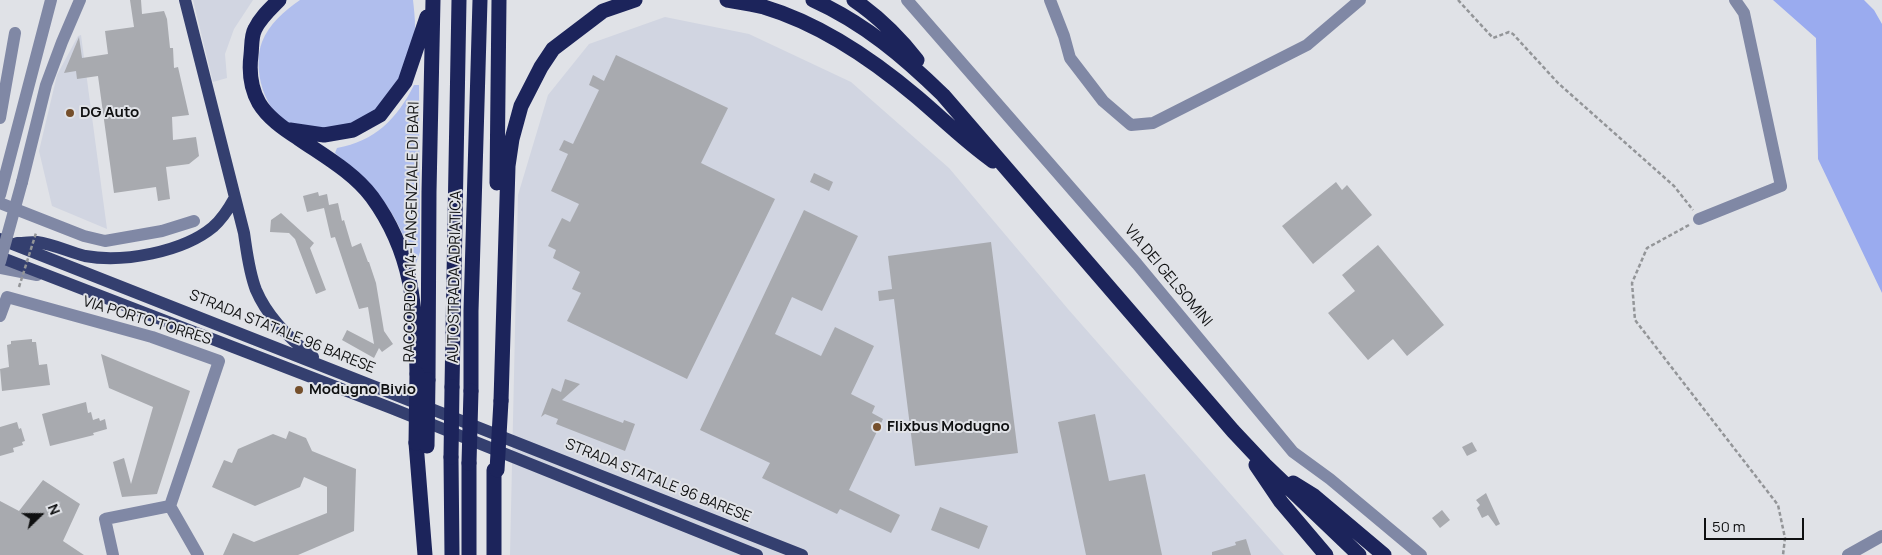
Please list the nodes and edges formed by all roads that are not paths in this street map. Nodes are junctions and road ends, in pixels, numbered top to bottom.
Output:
1 (52, 0) edge
2 (80, 0) edge
3 (279, 0) edge
4 (635, 0) edge
5 (727, 0) edge
6 (813, 0) edge
7 (854, 0) edge
8 (907, 0) edge
9 (1050, 0) edge
10 (1360, 0) edge
11 (1734, 0) edge
12 (459, 2) edge
13 (480, 2) edge
14 (499, 2) edge
15 (184, 3) edge
16 (433, 5) edge
17 (15, 33) dead end
18 (943, 96) junction
19 (0, 118) edge
20 (284, 129) junction
21 (1012, 174) junction
22 (0, 196) edge
23 (234, 199) junction
24 (0, 204) edge
25 (1700, 219) road end
26 (194, 221) dead end
27 (178, 226) junction
28 (0, 239) edge
29 (186, 243) junction
30 (12, 244) junction
31 (0, 257) edge
32 (0, 262) edge
33 (0, 268) edge
34 (52, 278) junction
35 (0, 316) edge
36 (323, 365) junction
37 (422, 377) junction
38 (498, 400) junction
39 (1233, 431) junction
40 (1265, 465) junction
41 (170, 506) junction
42 (1882, 536) edge
43 (1870, 550) edge
44 (113, 555) edge
45 (198, 555) edge
46 (426, 555) edge
47 (452, 555) edge
48 (469, 555) edge
49 (494, 555) edge
50 (757, 555) edge
51 (802, 555) edge
52 (1326, 555) edge
53 (1359, 555) edge
54 (1384, 555) edge
55 (1421, 555) edge
56 (1848, 555) edge

1 - 22 street
2 - 32 street, bridge
3 - 20 highway
4 - 38 highway
5 - 21 highway
6 - 18 highway
7 - 18 highway
8 - 55 street, VIA DEI GELSOMINI
9 - 10 street
11 - 25 street
12 - 47 highway, AUTOSTRADA ADRIATICA, bridge
13 - 48 highway, AUTOSTRADA ADRIATICA, bridge
14 - 38 highway
15 - 23 main road
16 - 20 highway
16 - 37 highway, RACCORDO A14-TANGENZIALE DI BARI
17 - 19 street
18 - 21 highway
20 - 37 highway
21 - 39 highway
23 - 29 main road
23 - 36 main road
24 - 27 street
26 - 27 street
27 - 29 street
28 - 30 main road, STRADA STATALE 96 BARESE
29 - 30 main road
30 - 36 main road, STRADA STATALE 96 BARESE
31 - 34 main road, STRADA STATALE 96 BARESE
33 - 34 street
34 - 50 main road, STRADA STATALE 96 BARESE
35 - 41 street, VIA PORTO TORRES
36 - 51 main road, STRADA STATALE 96 BARESE
37 - 46 highway, RACCORDO A14-TANGENZIALE DI BARI, bridge
38 - 49 highway, bridge
39 - 40 highway
39 - 52 highway
40 - 53 highway
40 - 54 highway
41 - 44 street
41 - 45 street
42 - 43 street
43 - 56 street

